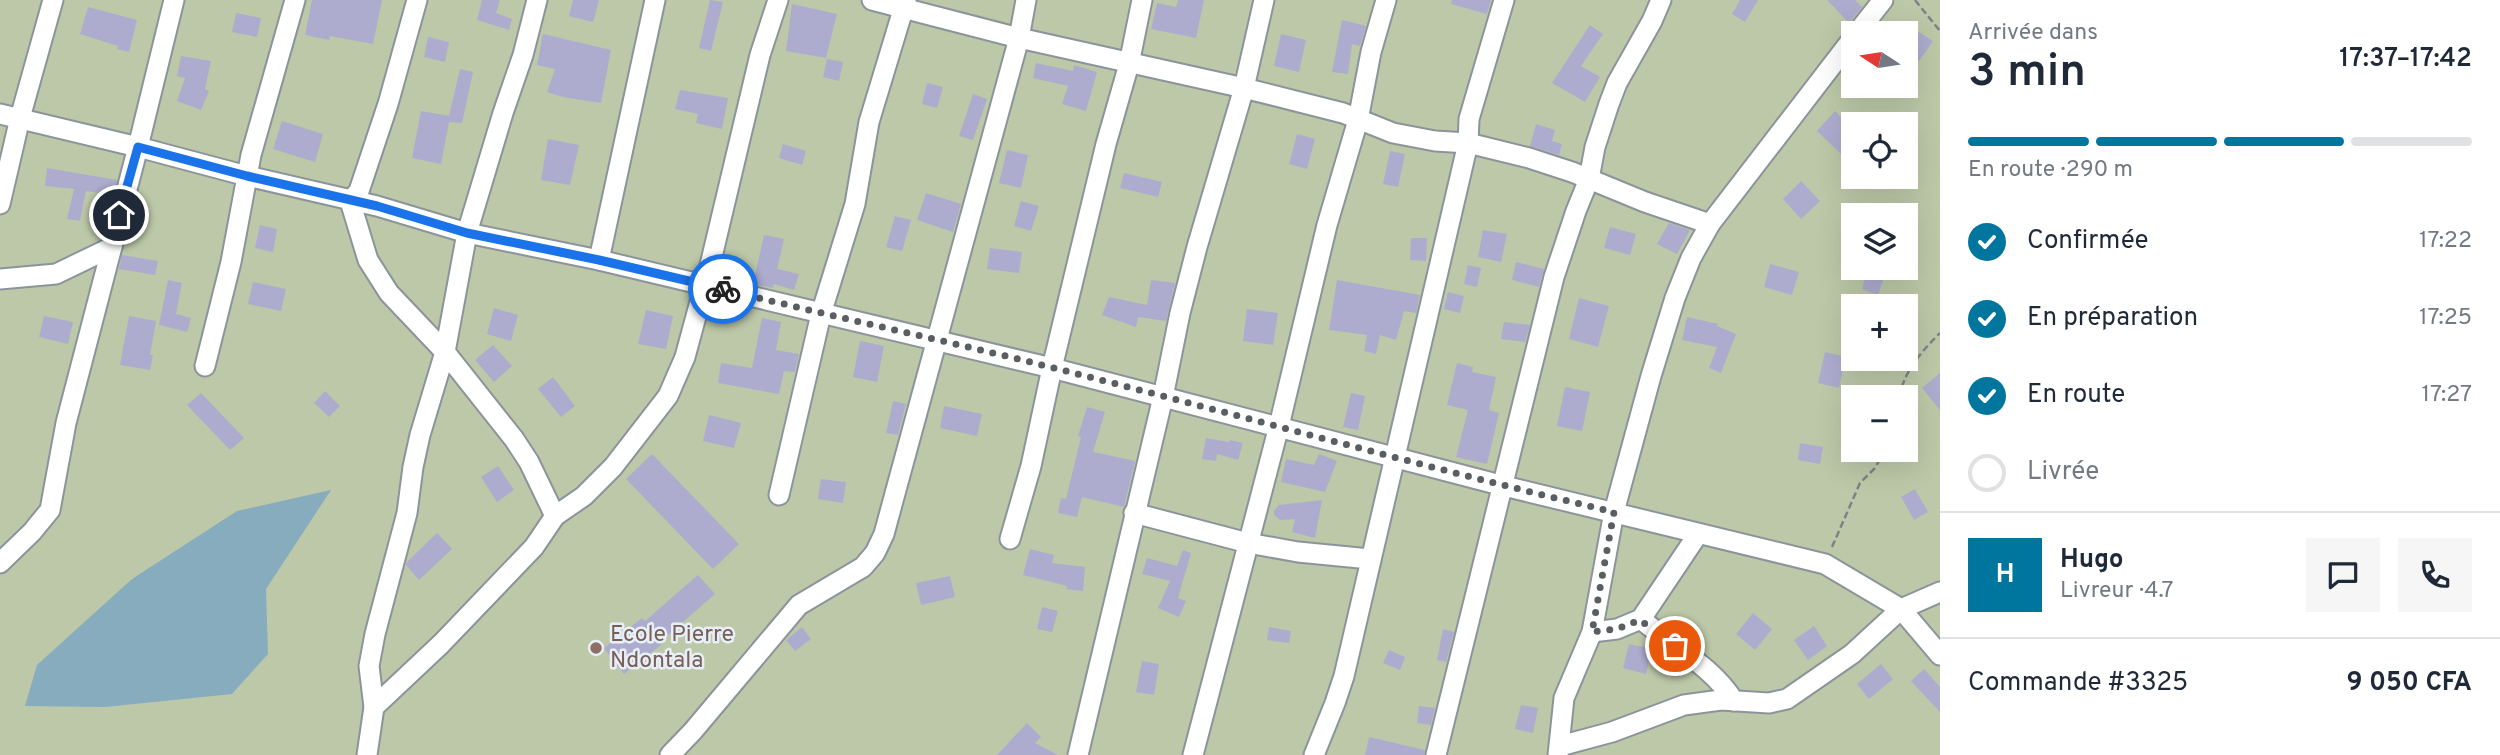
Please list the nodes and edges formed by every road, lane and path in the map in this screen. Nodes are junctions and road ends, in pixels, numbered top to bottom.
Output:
1 (53, 0) edge
2 (174, 0) edge
3 (295, 0) edge
4 (416, 0) edge
5 (537, 0) edge
6 (655, 0) edge
7 (778, 0) edge
8 (872, 0) edge
9 (1027, 0) edge
10 (1142, 0) edge
11 (1264, 0) edge
12 (1386, 0) edge
13 (1504, 0) edge
14 (1661, 0) edge
15 (1883, 0) edge
16 (1915, 0) edge
17 (905, 4) edge
18 (1866, 21) edge
19 (1940, 31) edge
20 (1020, 38) junction
21 (1841, 54) edge
22 (1129, 64) junction
23 (1244, 88) junction
24 (0, 114) edge
25 (20, 118) junction
26 (1358, 120) junction
27 (1468, 143) junction
28 (138, 147) junction
29 (247, 176) junction
30 (1590, 179) junction
31 (350, 201) junction
32 (0, 204) edge
33 (1710, 224) junction
34 (467, 233) junction
35 (112, 247) junction
36 (599, 260) junction
37 (0, 279) edge
38 (705, 284) junction
39 (821, 314) junction
40 (1940, 333) edge
41 (935, 341) junction
42 (445, 352) junction
43 (205, 366) dead end
44 (1052, 368) junction
45 (1903, 385) edge
46 (1163, 397) junction
47 (1279, 426) junction
48 (1394, 456) junction
49 (1878, 462) edge
50 (1504, 486) junction
51 (779, 495) dead end
52 (1614, 512) junction
53 (1134, 513) junction
54 (555, 516) junction
55 (1698, 534) junction
56 (1010, 539) dead end
57 (1248, 543) junction
58 (1370, 559) junction
59 (0, 563) edge
60 (1825, 565) junction
61 (1940, 592) edge
62 (1901, 609) junction
63 (1640, 620) junction
64 (1592, 632) junction
65 (1940, 654) edge
66 (1734, 701) junction
67 (374, 707) junction
68 (1559, 750) edge
69 (367, 755) edge
70 (670, 755) edge
71 (1078, 755) edge
72 (1193, 755) edge
73 (1314, 755) edge
74 (1436, 755) edge

1 - 25 street
2 - 28 street
3 - 29 street
4 - 31 street
5 - 34 street
6 - 36 street
7 - 38 street
8 - 17 street
9 - 20 street
10 - 22 street
11 - 23 street
12 - 26 street
13 - 27 street
14 - 30 street
15 - 18 street
16 - 19 path
17 - 20 street
17 - 39 street
20 - 22 street
20 - 41 street
21 - 33 street
22 - 23 street
22 - 44 street
23 - 26 street
23 - 46 street
24 - 25 street
25 - 28 street
25 - 32 street
26 - 27 street
26 - 47 street
27 - 30 street
27 - 48 street
28 - 29 street
28 - 35 street
29 - 31 street
29 - 43 street
30 - 33 street
30 - 50 street
31 - 34 street
31 - 42 street
33 - 52 street
34 - 36 street
34 - 42 street
35 - 37 street
35 - 59 street
36 - 38 street
38 - 39 street
38 - 54 street
39 - 41 street
39 - 51 street
40 - 45 path
41 - 44 street
41 - 70 street
42 - 54 street
42 - 67 street
44 - 46 street
44 - 56 street
46 - 47 street
46 - 53 street
47 - 48 street
47 - 57 street
48 - 50 street
48 - 58 street
49 - 60 path
50 - 52 street
50 - 74 street
52 - 55 street
52 - 64 street
53 - 57 street
53 - 71 street
54 - 67 street
55 - 60 street
55 - 63 street
57 - 58 street
57 - 72 street
58 - 73 street
60 - 62 street
61 - 62 street
62 - 65 street
62 - 66 street
63 - 64 street
63 - 66 street
64 - 68 street
66 - 68 street
67 - 69 street

